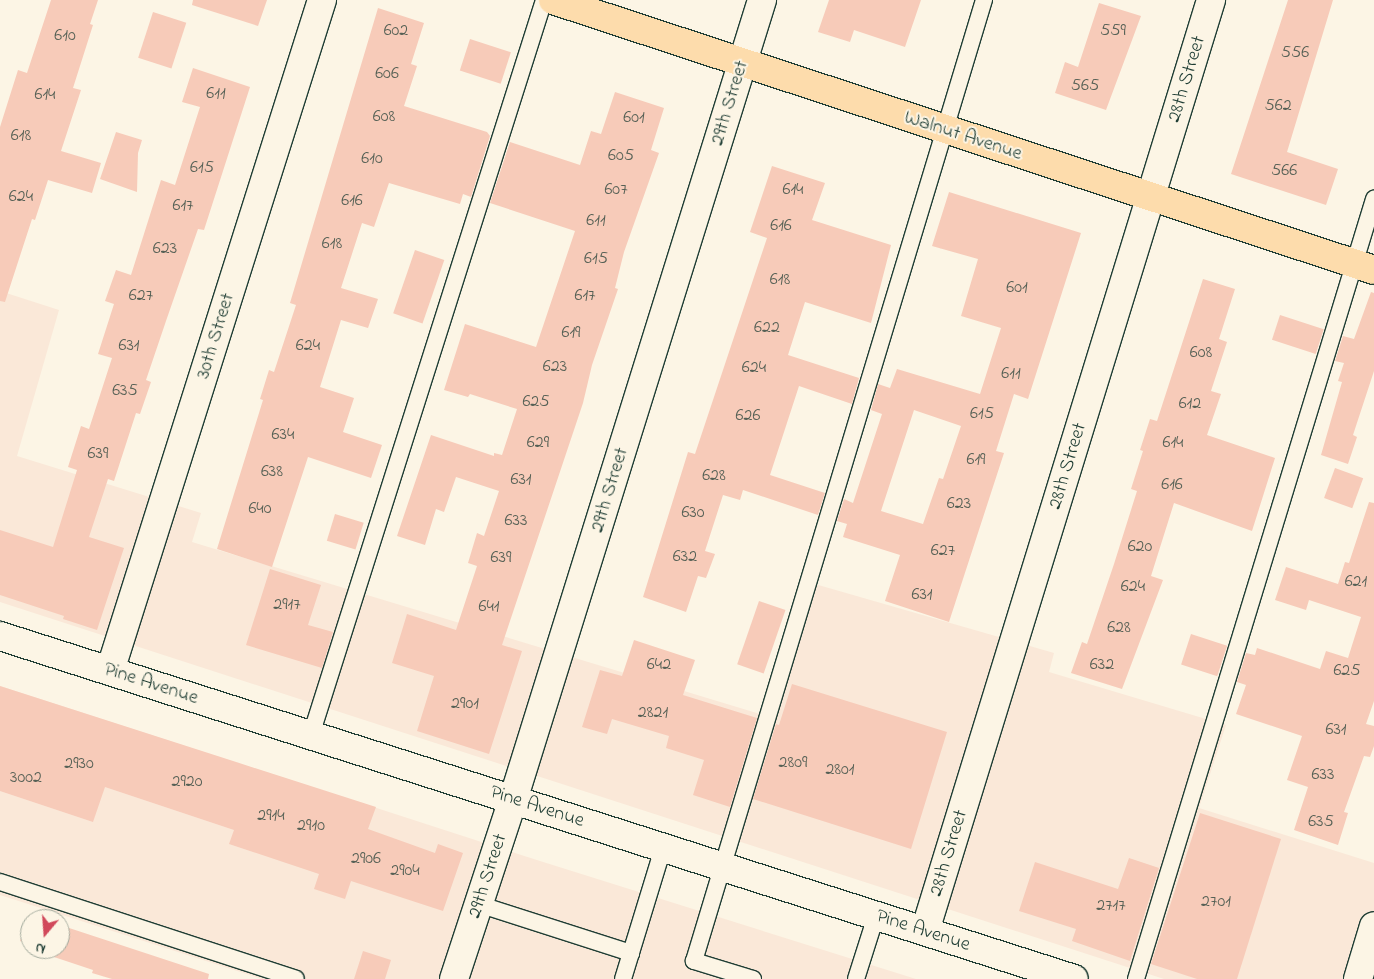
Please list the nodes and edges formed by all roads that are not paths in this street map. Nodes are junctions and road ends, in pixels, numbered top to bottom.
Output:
1 (322, 0) edge
2 (544, 0) edge
3 (553, 0) edge
4 (762, 0) edge
5 (984, 0) edge
6 (1211, 0) edge
7 (743, 62) junction
8 (944, 130) junction
9 (1151, 197) junction
10 (1374, 198) edge
11 (1364, 267) edge
12 (0, 636) edge
13 (110, 671) junction
14 (311, 735) junction
15 (513, 800) junction
16 (663, 848) junction
17 (724, 868) junction
18 (0, 882) edge
19 (478, 904) junction
20 (876, 916) junction
21 (1374, 926) edge
22 (925, 931) junction
23 (631, 953) junction
24 (296, 979) edge
25 (454, 979) edge
26 (623, 979) edge
27 (753, 979) edge
28 (856, 979) edge
29 (1074, 979) edge
30 (1136, 979) edge
31 (1358, 979) edge

1 - 13 street, 30th Street
2 - 14 lane
3 - 7 main road, Walnut Avenue
4 - 7 street, 29th Street
5 - 8 lane
6 - 9 street, 28th Street
7 - 8 main road, Walnut Avenue
7 - 15 street, 29th Street
8 - 9 main road, Walnut Avenue
8 - 17 lane
9 - 11 main road, Walnut Avenue
9 - 22 street, 28th Street
10 - 11 lane
11 - 30 lane
12 - 13 street, Pine Avenue
13 - 14 street, Pine Avenue
14 - 15 street, Pine Avenue
15 - 16 street, Pine Avenue
15 - 19 street, 29th Street
16 - 17 street, Pine Avenue
16 - 23 lane
17 - 20 street, Pine Avenue
17 - 27 lane
18 - 24 lane
19 - 23 lane
19 - 25 street, 29th Street
20 - 22 street, Pine Avenue
20 - 28 lane
21 - 31 street
22 - 29 street, Pine Avenue
23 - 26 lane

